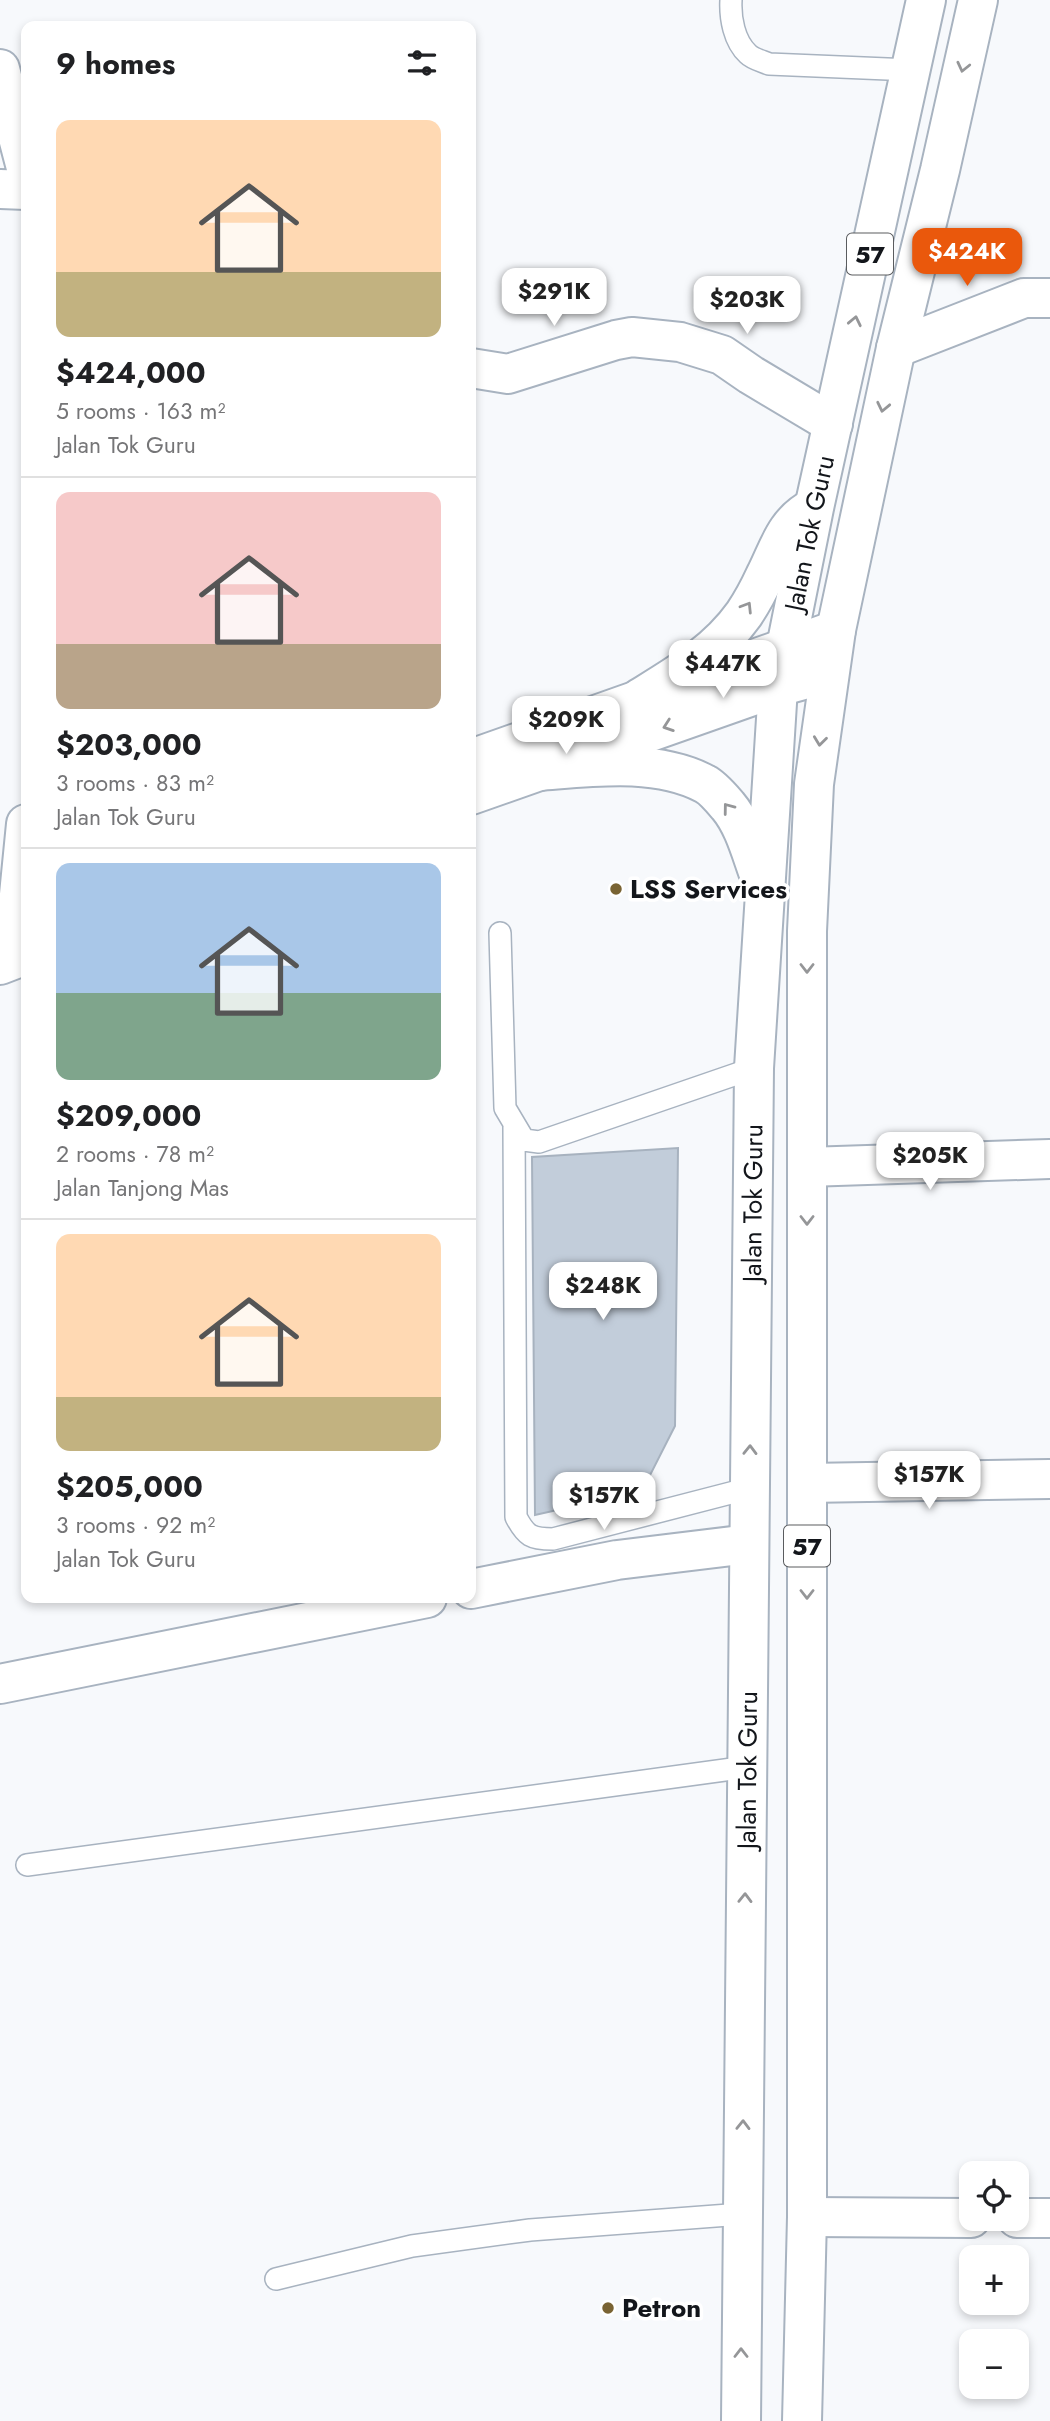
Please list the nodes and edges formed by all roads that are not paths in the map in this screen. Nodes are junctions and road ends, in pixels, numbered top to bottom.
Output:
1 (731, 0) edge
2 (926, 0) edge
3 (978, 0) edge
4 (0, 69) edge
5 (911, 70) junction
6 (21, 149) edge
7 (0, 189) edge
8 (21, 190) edge
9 (1050, 299) edge
10 (896, 348) junction
11 (476, 369) edge
12 (833, 424) junction
13 (814, 508) junction
14 (836, 630) junction
15 (787, 645) junction
16 (829, 673) junction
17 (778, 687) junction
18 (640, 698) junction
19 (476, 757) edge
20 (539, 771) junction
21 (476, 793) edge
22 (21, 885) edge
23 (765, 892) junction
24 (17, 933) edge
25 (500, 933) dead end
26 (0, 965) edge
27 (754, 1068) junction
28 (514, 1127) junction
29 (1050, 1158) edge
30 (807, 1167) junction
31 (1050, 1479) edge
32 (807, 1483) junction
33 (750, 1488) junction
34 (749, 1544) junction
35 (476, 1588) edge
36 (401, 1603) edge
37 (0, 1684) edge
38 (747, 1767) junction
39 (27, 1865) dead end
40 (742, 2214) junction
41 (807, 2217) junction
42 (959, 2218) edge
43 (1029, 2218) edge
44 (1050, 2218) edge
45 (275, 2279) dead end
46 (741, 2421) edge
47 (802, 2421) edge

1 - 5 lane
2 - 5 main road, Jalan Tok Guru / 57
3 -> 10 main road, Jalan Tok Guru / 57
4 - 6 main road
12 -> 5 main road, Jalan Tok Guru / 57
7 - 8 main road
9 - 10 main road
10 -> 14 main road, Jalan Tok Guru / 57
11 - 12 main road
12 - 13 main road, Jalan Tok Guru / 57
13 - 15 main road, Jalan Tok Guru / 57
18 -> 13 main road
14 - 15 main road
14 - 16 main road, 57
15 - 17 main road, Jalan Tok Guru / 57
15 - 18 main road
16 - 17 main road
16 -> 30 main road, Jalan Tok Guru / 57
17 -> 20 main road
17 - 23 main road, Jalan Tok Guru / 57
18 - 19 main road
20 - 21 main road
23 -> 20 main road
22 - 24 main road
23 - 27 main road, Jalan Tok Guru / 57
24 - 26 main road
25 - 28 lane
27 - 28 lane
33 -> 27 main road, Jalan Tok Guru / 57
28 - 33 lane
29 - 30 main road
30 -> 32 main road, Jalan Tok Guru / 57
31 - 32 main road
32 -> 41 main road, Jalan Tok Guru / 57
33 - 34 main road, Jalan Tok Guru / 57
34 - 35 main road
34 - 38 main road, Jalan Tok Guru / 57
36 - 37 main road
38 - 39 lane
40 -> 38 main road, Jalan Tok Guru / 57
40 - 45 lane
46 -> 40 main road, Jalan Tok Guru / 57
41 - 42 main road
41 - 47 main road, Jalan Tok Guru / 57
43 - 44 main road

